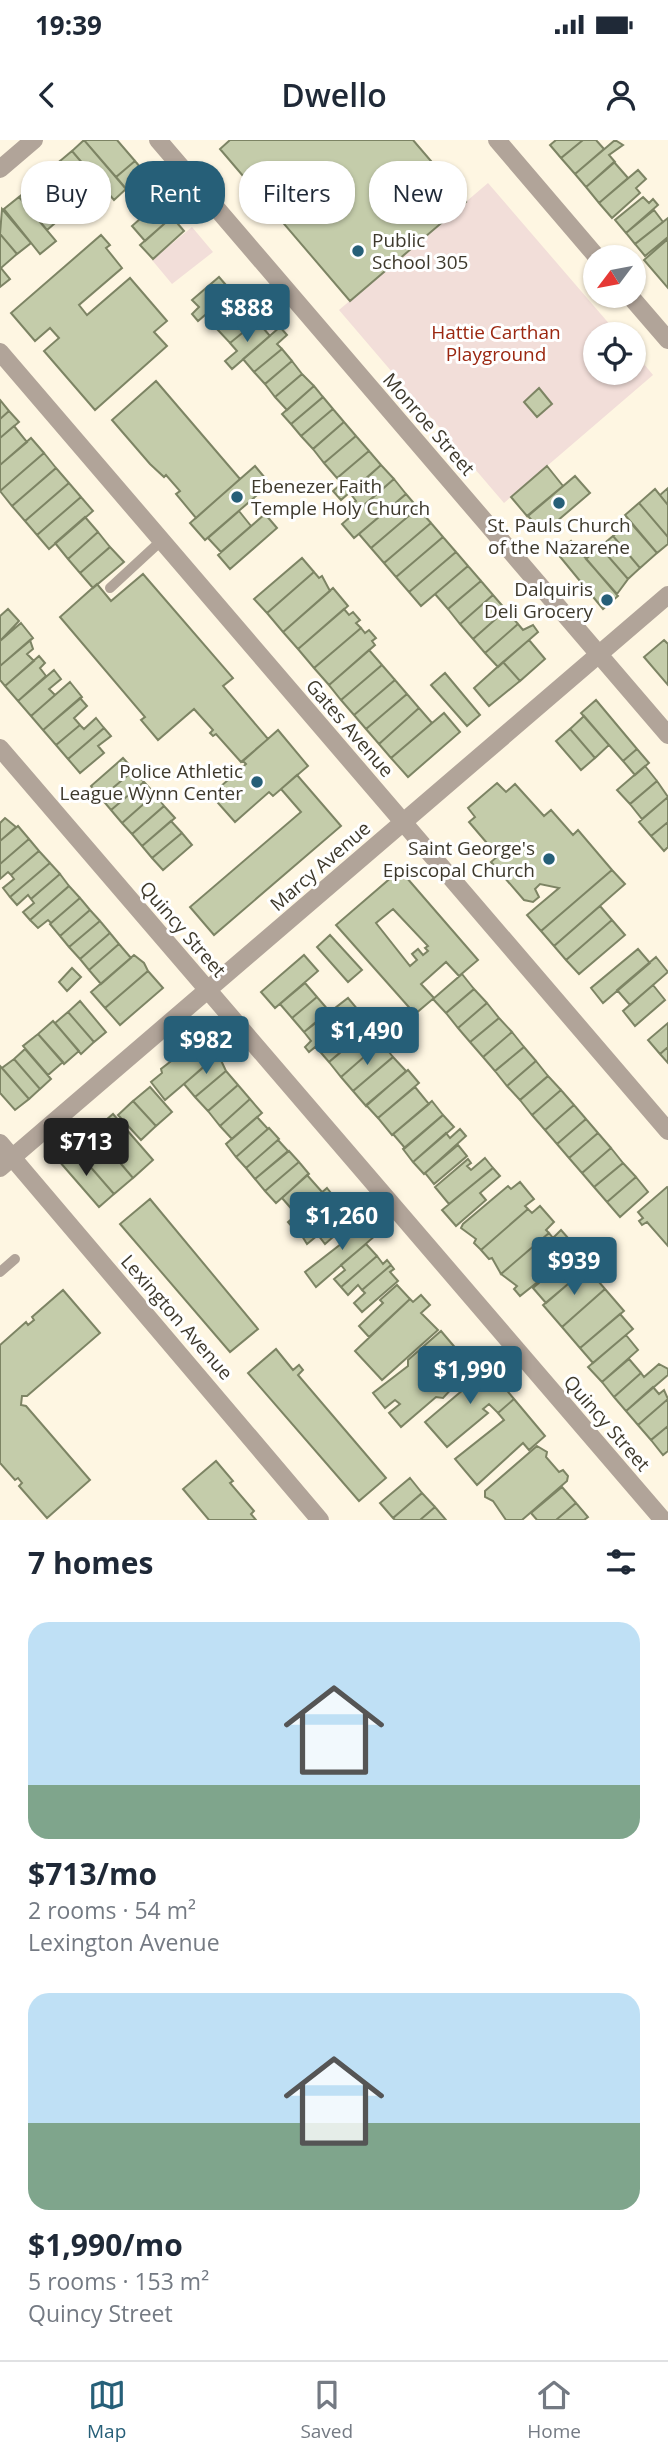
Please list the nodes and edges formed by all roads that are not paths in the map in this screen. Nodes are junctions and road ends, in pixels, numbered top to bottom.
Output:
1 (34, 140) edge
2 (158, 140) edge
3 (497, 140) edge
4 (0, 169) edge
5 (587, 245) edge
6 (640, 308) edge
7 (668, 340) edge
8 (0, 352) edge
9 (162, 540) junction
10 (110, 588) dead end
11 (668, 595) edge
12 (598, 654) junction
13 (668, 736) edge
14 (0, 748) edge
15 (403, 822) junction
16 (208, 990) junction
17 (668, 1131) edge
18 (0, 1143) edge
19 (6, 1163) edge
20 (15, 1259) dead end
21 (0, 1272) edge
22 (320, 1520) edge
23 (663, 1520) edge

1 - 4 street
2 - 12 street, Monroe Street
3 - 5 street
6 - 7 street
8 - 9 street, Gates Avenue
9 - 10 lane
9 - 15 street, Gates Avenue
11 - 12 street, Marcy Avenue
12 - 13 street, Monroe Street
12 - 15 street, Marcy Avenue
14 - 16 street, Quincy Street
15 - 16 street, Marcy Avenue
15 - 17 street, Gates Avenue
16 - 19 street, Marcy Avenue
16 - 23 street, Quincy Street
18 - 19 street, Lexington Avenue
19 - 22 street, Lexington Avenue
20 - 21 lane

